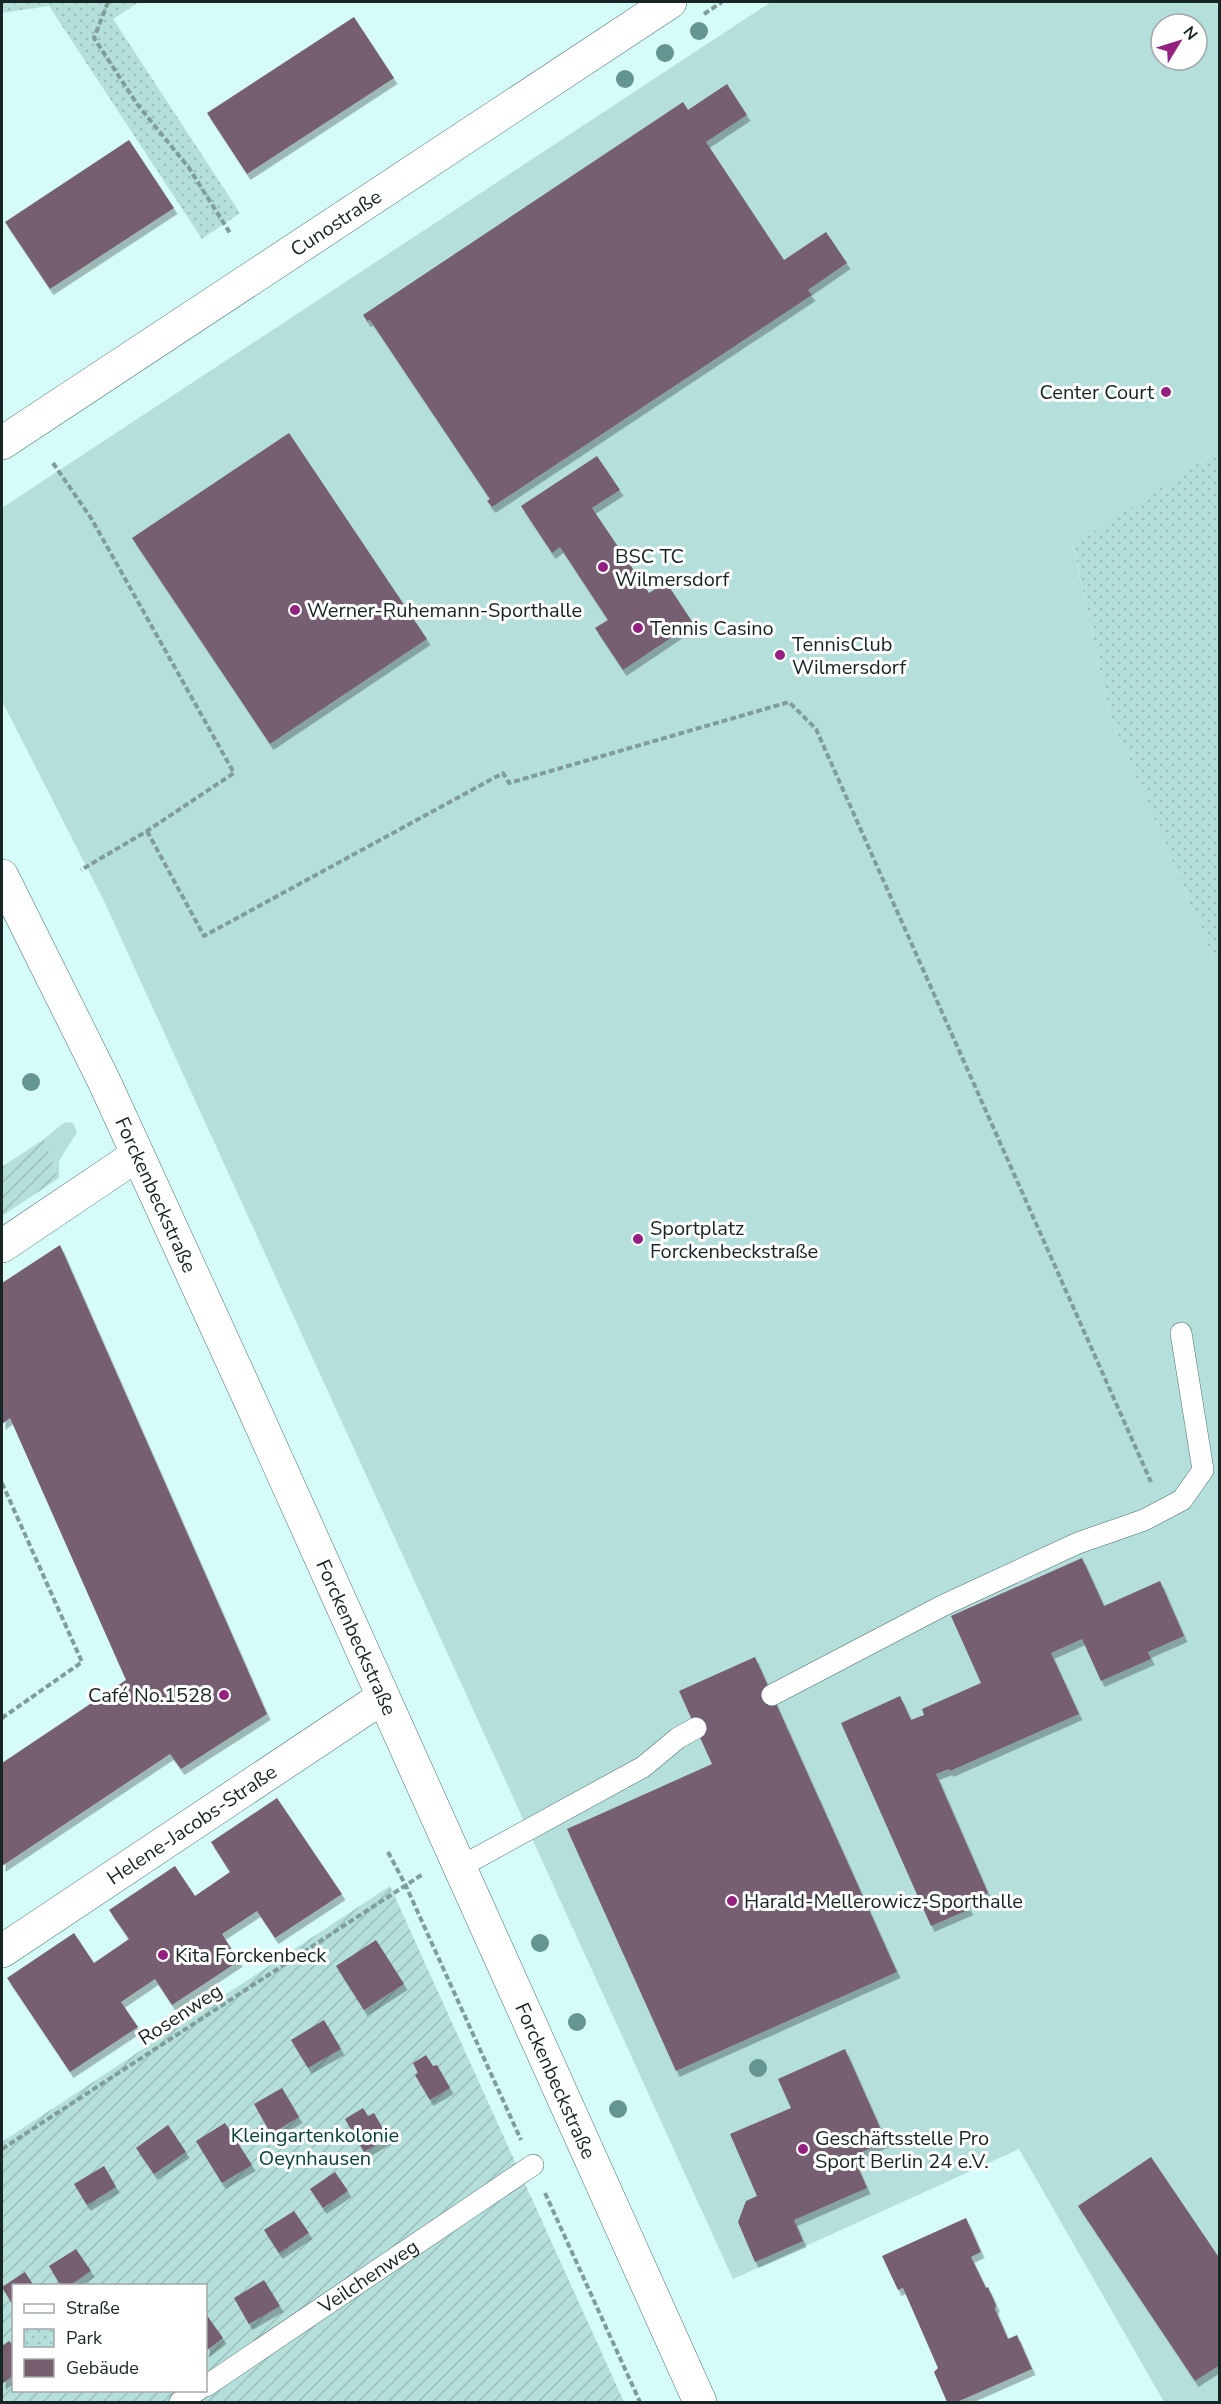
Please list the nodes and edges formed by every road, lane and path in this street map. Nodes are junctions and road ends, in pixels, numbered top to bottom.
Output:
1 (108, 2) edge
2 (670, 2) edge
3 (230, 233) dead end
4 (2, 443) edge
5 (53, 463) dead end
6 (147, 831) junction
7 (81, 870) dead end
8 (2, 876) edge
9 (138, 1155) junction
10 (2, 1246) edge
11 (1181, 1333) dead end
12 (2, 1483) edge
13 (1163, 1510) junction
14 (772, 1695) dead end
15 (383, 1697) junction
16 (2, 1718) edge
17 (696, 1728) dead end
18 (388, 1852) dead end
19 (460, 1867) junction
20 (2, 1951) edge
21 (2, 2149) edge
22 (532, 2165) dead end
23 (207, 2385) edge
24 (196, 2392) edge
25 (180, 2403) edge
26 (700, 2403) edge

1 - 3 path
2 - 4 street, Cunostraße
5 - 6 path
6 - 7 path
6 - 13 path
8 - 9 street, Forckenbeckstraße
9 - 10 street
9 - 15 street, Forckenbeckstraße
11 - 13 lane
12 - 16 path
13 - 14 lane
15 - 19 street, Forckenbeckstraße
15 - 20 street, Helene-Jacobs-Straße
17 - 19 lane
18 - 21 path, Rosenweg
19 - 26 street, Forckenbeckstraße
22 - 23 lane, Veilchenweg
24 - 25 lane

